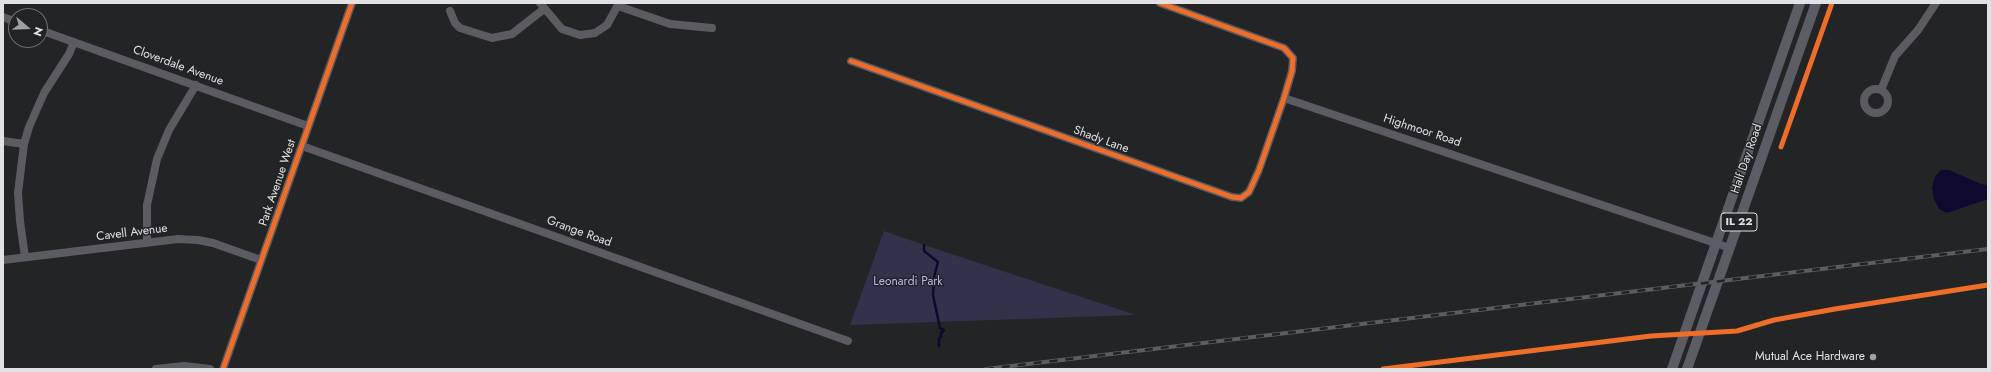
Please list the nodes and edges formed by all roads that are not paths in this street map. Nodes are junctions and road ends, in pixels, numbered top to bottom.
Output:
1 (352, 3) edge
2 (1160, 3) edge
3 (1800, 3) edge
4 (1816, 3) edge
5 (1936, 3) edge
6 (618, 4) edge
7 (542, 6) edge
8 (450, 11) dead end
9 (712, 28) dead end
10 (48, 33) edge
11 (74, 42) junction
12 (851, 61) dead end
13 (196, 85) junction
14 (1881, 90) dead end
15 (1284, 98) junction
16 (308, 126) junction
17 (3, 141) edge
18 (24, 144) junction
19 (302, 146) junction
20 (147, 243) junction
21 (1716, 243) junction
22 (1730, 248) junction
23 (25, 258) junction
24 (3, 260) edge
25 (261, 260) junction
26 (848, 341) dead end
27 (156, 369) edge
28 (210, 369) edge
29 (224, 369) edge
30 (1672, 369) edge
31 (1687, 369) edge

1 - 16 street, Park Avenue West
2 - 15 street
3 - 21 main road, Half Day Road / IL 22
4 - 22 main road, Half Day Road / IL 22
5 - 14 street
6 - 7 street
6 - 9 street
7 - 8 street
10 - 11 street, Cloverdale Avenue
11 - 13 street, Cloverdale Avenue
11 - 18 street
12 - 15 street, Shady Lane
13 - 16 street, Cloverdale Avenue
13 - 20 street
15 - 21 street, Highmoor Road
16 - 19 street, Park Avenue West
17 - 18 street
18 - 23 street
19 - 25 street, Park Avenue West
19 - 26 street, Grange Road
20 - 23 street, Cavell Avenue
20 - 25 street, Cavell Avenue
21 - 22 street, Highmoor Road
21 - 30 main road, Half Day Road / IL 22
22 - 31 main road, Half Day Road / IL 22
23 - 24 street, Cavell Avenue
25 - 29 street, Park Avenue West
27 - 28 street

